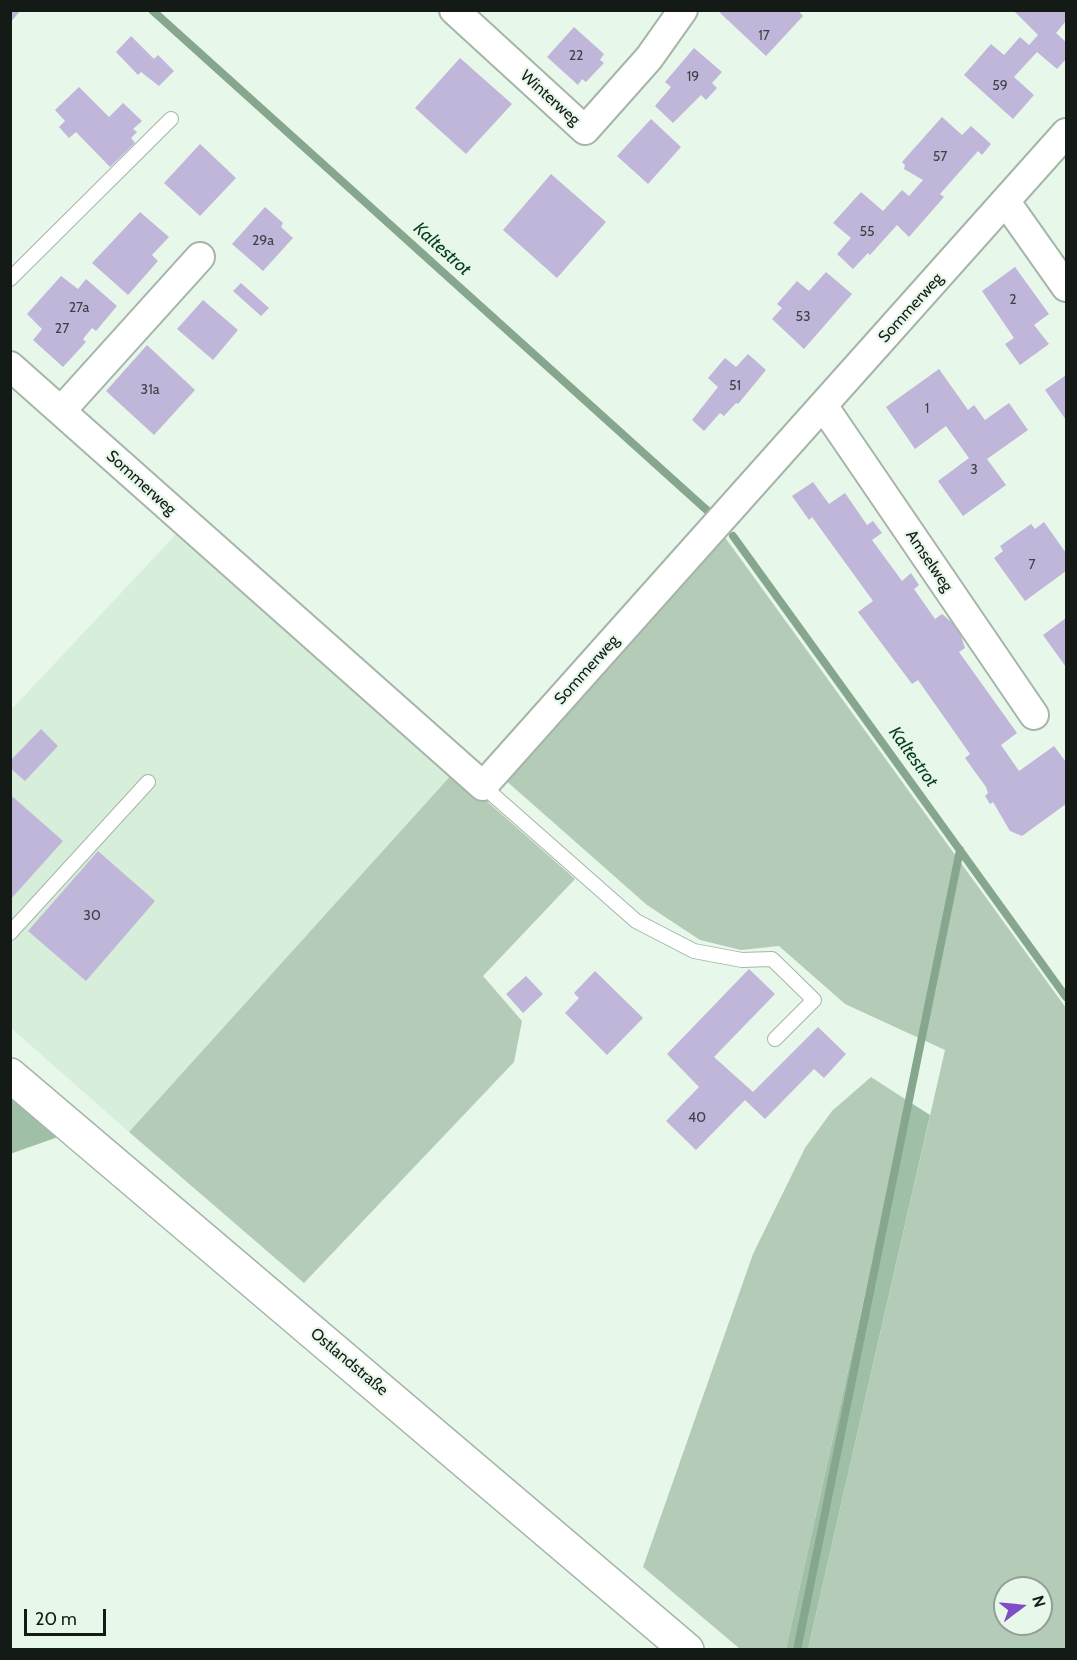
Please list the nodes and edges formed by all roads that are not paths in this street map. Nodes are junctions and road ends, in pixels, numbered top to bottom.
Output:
1 (454, 10) edge
2 (683, 10) edge
3 (171, 119) dead end
4 (1066, 133) edge
5 (1006, 202) junction
6 (200, 257) dead end
7 (10, 279) edge
8 (1066, 287) edge
9 (10, 366) edge
10 (824, 407) junction
11 (61, 411) junction
12 (1034, 715) dead end
13 (148, 782) dead end
14 (483, 786) junction
15 (10, 933) edge
16 (775, 1039) dead end
17 (10, 1075) edge
18 (687, 1650) edge

1 - 2 street, Winterweg
3 - 7 lane
4 - 5 street, Sommerweg
5 - 8 street
5 - 10 street, Sommerweg
6 - 11 street
9 - 11 street, Sommerweg
10 - 12 street, Amselweg
10 - 14 street, Sommerweg
11 - 14 street, Sommerweg
13 - 15 lane
14 - 16 lane
17 - 18 main road, Ostlandstraße

